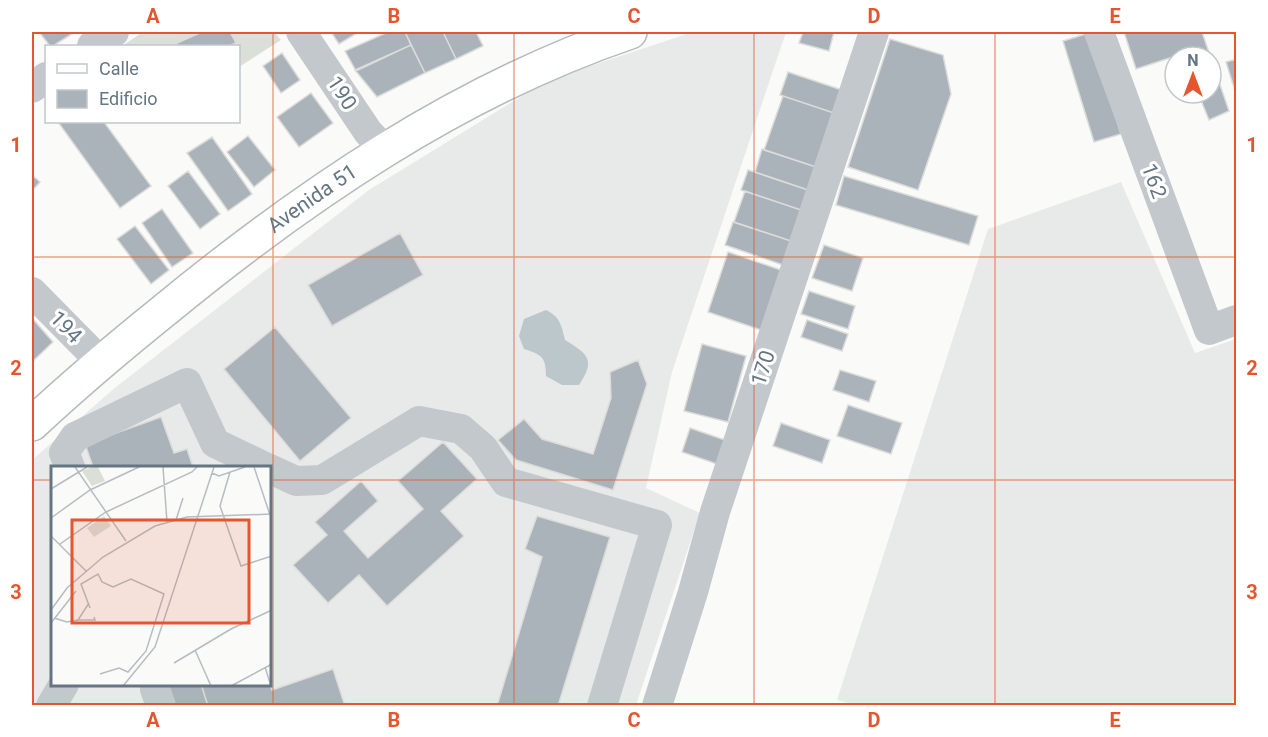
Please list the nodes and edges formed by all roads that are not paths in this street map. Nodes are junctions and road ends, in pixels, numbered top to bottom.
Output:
1 (114, 32) edge
2 (301, 32) edge
3 (630, 32) edge
4 (874, 32) edge
5 (1099, 32) edge
6 (94, 45) edge
7 (45, 78) edge
8 (32, 88) edge
9 (386, 151) junction
10 (32, 292) edge
11 (1223, 325) edge
12 (101, 362) junction
13 (32, 424) edge
14 (70, 466) edge
15 (263, 466) edge
16 (272, 470) edge
17 (63, 686) edge
18 (51, 705) edge
19 (602, 705) edge
20 (657, 705) edge

1 - 6 street
2 - 9 street, 190
3 - 9 main road, Avenida 51
4 - 20 street, 170
5 - 11 street, 162
7 - 8 street
9 - 12 main road, Avenida 51
10 - 12 street, 194
12 - 13 main road, Avenida 51
14 - 15 street
16 - 19 street
17 - 18 street

